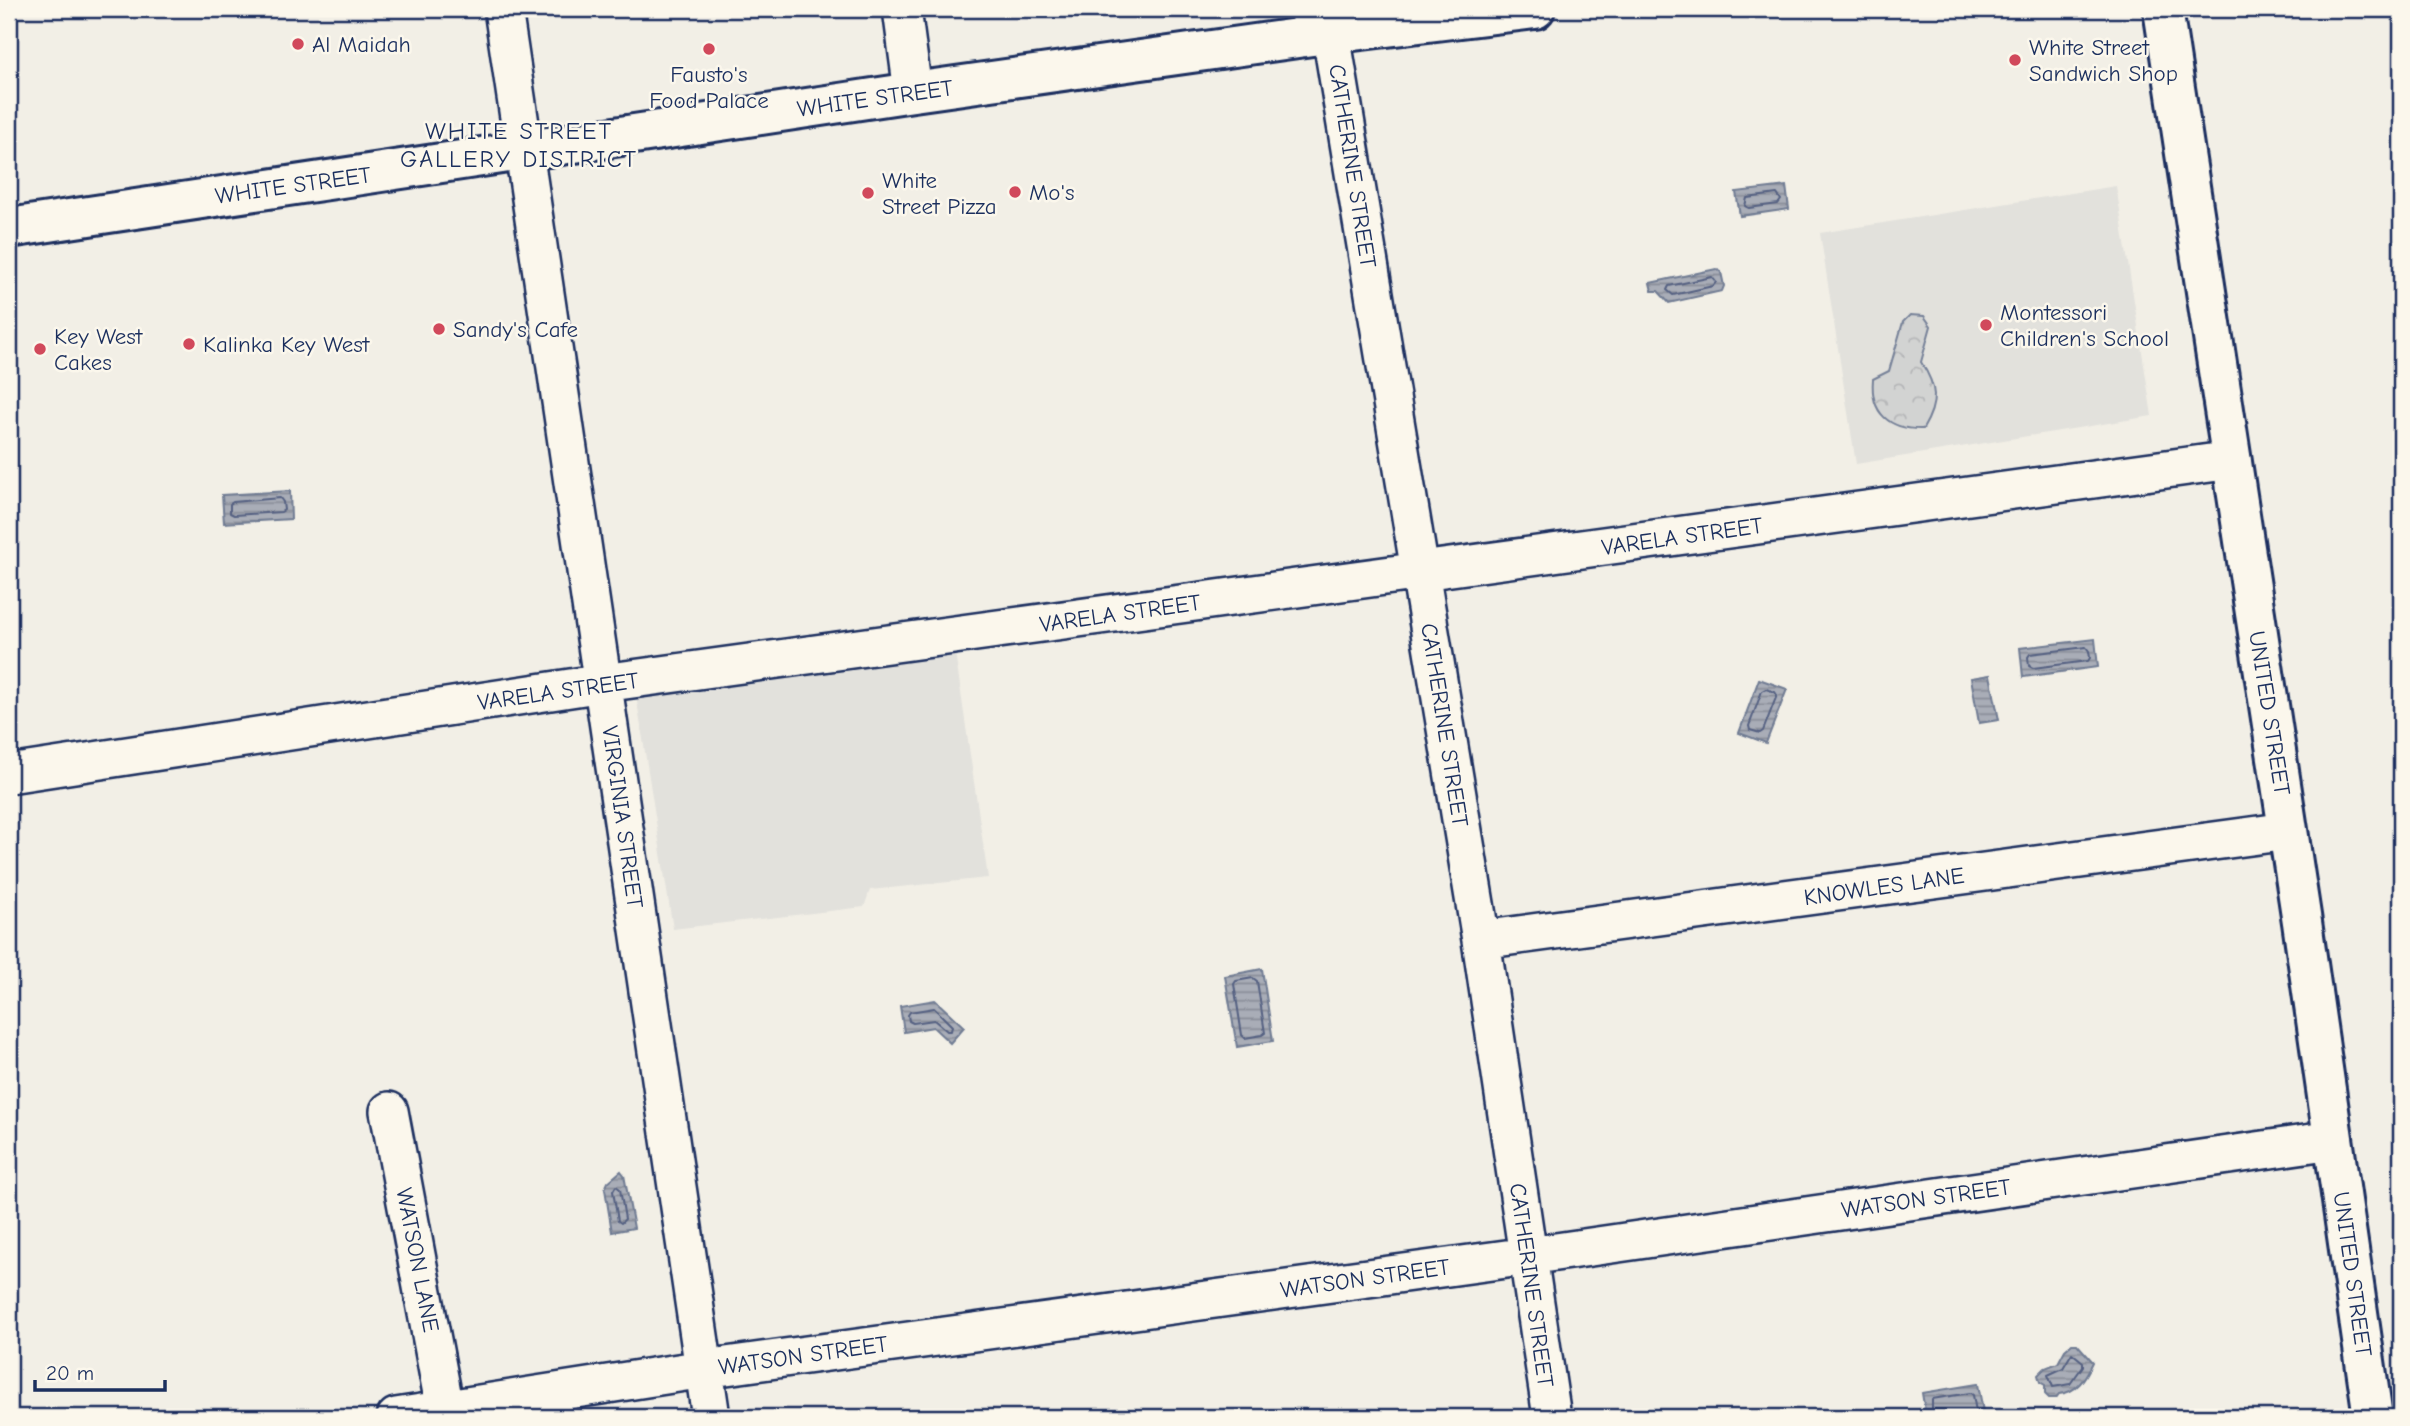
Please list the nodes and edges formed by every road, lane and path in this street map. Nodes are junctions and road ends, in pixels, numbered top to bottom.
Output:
1 (503, 9) edge
2 (902, 9) edge
3 (1535, 9) edge
4 (2163, 9) edge
5 (1317, 26) edge
6 (913, 93) junction
7 (524, 150) junction
8 (9, 228) edge
9 (2232, 460) junction
10 (1419, 572) junction
11 (603, 683) junction
12 (9, 774) edge
13 (2288, 831) junction
14 (1480, 940) junction
15 (389, 1111) dead end
16 (2333, 1140) junction
17 (1528, 1256) junction
18 (704, 1368) junction
19 (445, 1409) junction
20 (396, 1417) edge
21 (711, 1417) edge
22 (1552, 1417) edge
23 (2373, 1417) edge

1 - 7 street, VIRGINIA STREET
2 - 6 street
3 - 5 street, WHITE STREET
4 - 9 street, UNITED STREET
5 - 6 street, WHITE STREET
5 - 10 street, CATHERINE STREET
6 - 7 street, WHITE STREET
7 - 8 street, WHITE STREET
7 - 11 street, VIRGINIA STREET
9 - 10 street, VARELA STREET
9 - 13 street, UNITED STREET
10 - 11 street, VARELA STREET
10 - 14 street, CATHERINE STREET
11 - 12 street, VARELA STREET
11 - 18 street, VIRGINIA STREET
13 - 14 street, KNOWLES LANE
13 - 16 street, UNITED STREET
14 - 17 street, CATHERINE STREET
15 - 19 street, WATSON LANE
16 - 17 street, WATSON STREET
16 - 23 street, UNITED STREET
17 - 18 street, WATSON STREET
17 - 22 street, CATHERINE STREET
18 - 19 street, WATSON STREET
18 - 21 street, VIRGINIA STREET
19 - 20 street, WATSON STREET

